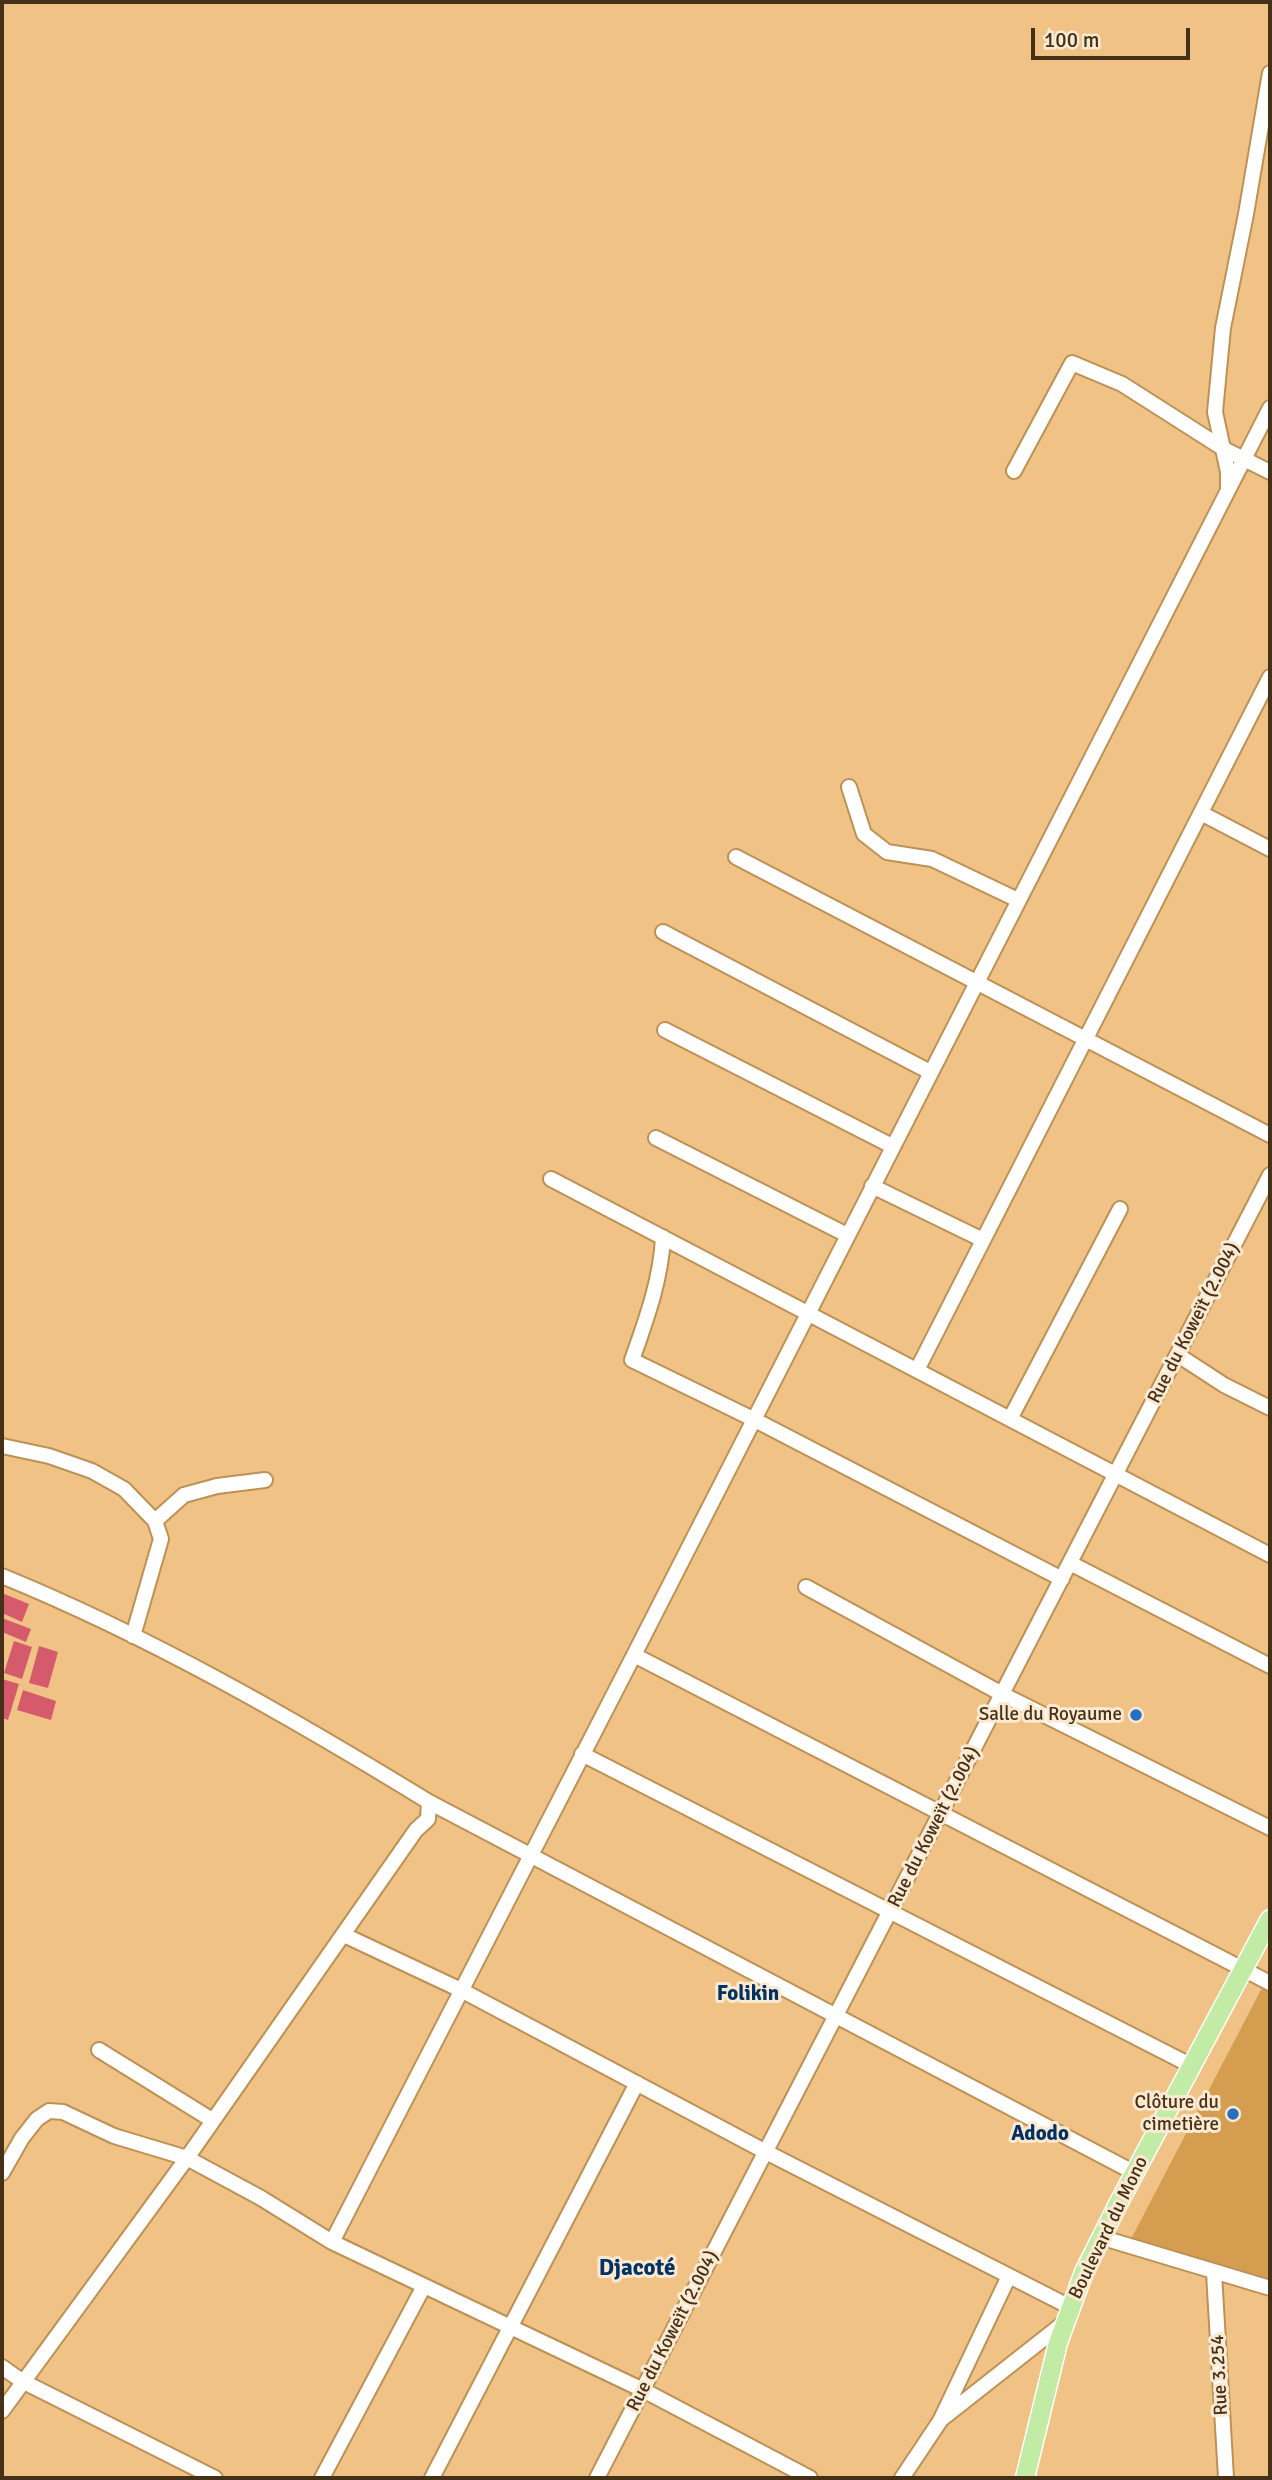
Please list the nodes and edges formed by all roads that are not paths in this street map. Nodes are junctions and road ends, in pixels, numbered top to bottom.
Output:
1 (1270, 73) edge
2 (1270, 408) edge
3 (1224, 449) junction
4 (1244, 459) junction
5 (1014, 471) dead end
6 (1270, 472) edge
7 (1228, 491) junction
8 (1270, 677) edge
9 (849, 787) dead end
10 (1200, 813) junction
11 (1270, 849) edge
12 (736, 857) dead end
13 (1018, 900) junction
14 (663, 932) dead end
15 (976, 982) junction
16 (665, 1030) dead end
17 (1086, 1039) junction
18 (930, 1072) junction
19 (1270, 1135) edge
20 (656, 1138) dead end
21 (892, 1146) junction
22 (1270, 1175) edge
23 (551, 1179) dead end
24 (872, 1186) junction
25 (1120, 1209) dead end
26 (847, 1235) junction
27 (663, 1237) junction
28 (983, 1240) junction
29 (807, 1312) junction
30 (1178, 1355) junction
31 (917, 1370) junction
32 (1270, 1408) edge
33 (752, 1419) junction
34 (1010, 1419) junction
35 (2, 1446) edge
36 (1116, 1474) junction
37 (265, 1480) dead end
38 (155, 1521) junction
39 (1270, 1555) edge
40 (1070, 1563) junction
41 (2, 1576) edge
42 (1062, 1578) junction
43 (806, 1587) dead end
44 (133, 1636) junction
45 (634, 1655) junction
46 (1270, 1666) edge
47 (1002, 1694) junction
48 (582, 1754) junction
49 (429, 1802) junction
50 (941, 1812) junction
51 (1270, 1828) edge
52 (529, 1856) junction
53 (890, 1912) junction
54 (1270, 1919) edge
55 (344, 1935) junction
56 (1270, 1936) edge
57 (1248, 1971) junction
58 (1270, 1983) edge
59 (461, 1990) junction
60 (835, 2017) junction
61 (99, 2050) dead end
62 (1192, 2066) junction
63 (637, 2083) junction
64 (212, 2120) junction
65 (766, 2152) junction
66 (187, 2158) junction
67 (2, 2173) edge
68 (1135, 2173) junction
69 (1110, 2240) junction
70 (332, 2242) junction
71 (1214, 2273) junction
72 (1009, 2276) junction
73 (424, 2286) junction
74 (1270, 2288) edge
75 (1068, 2314) junction
76 (510, 2327) junction
77 (2, 2367) edge
78 (22, 2381) junction
79 (643, 2390) junction
80 (2, 2411) edge
81 (940, 2421) junction
82 (215, 2478) edge
83 (323, 2478) edge
84 (432, 2478) edge
85 (597, 2478) edge
86 (810, 2478) edge
87 (902, 2478) edge
88 (1025, 2478) edge
89 (1032, 2478) edge
90 (1226, 2478) edge

1 - 3 street
2 - 4 street
3 - 4 street
3 - 5 street
3 - 7 street
4 - 6 street
4 - 7 street
7 - 13 street
8 - 10 street
9 - 13 street
10 - 11 street
10 - 17 street
12 - 15 street
13 - 15 street
14 - 18 street
15 - 17 street
15 - 18 street
16 - 21 street
17 - 19 street
17 - 28 street
18 - 21 street
20 - 26 street
21 - 24 street
22 - 30 street, Rue du Koweït (2.004)
23 - 27 street
24 - 26 street
24 - 28 street
25 - 34 street
26 - 29 street
27 - 29 street
27 - 33 street
28 - 31 street
29 - 31 street
29 - 33 street
30 - 32 street
30 - 36 street, Rue du Koweït (2.004)
31 - 34 street
33 - 42 street
33 - 45 street
34 - 36 street
35 - 38 street
36 - 39 street
36 - 40 street, Rue du Koweït (2.004)
37 - 38 street
38 - 44 street
40 - 42 street, Rue du Koweït (2.004)
40 - 46 street
41 - 44 street
42 - 47 street, Rue du Koweït (2.004)
43 - 47 street
44 - 49 street
45 - 48 street
45 - 50 street
47 - 50 street, Rue du Koweït (2.004)
47 - 51 street
48 - 52 street
48 - 53 street
49 - 52 street
49 - 55 street
50 - 53 street, Rue du Koweït (2.004)
50 - 57 street
52 - 59 street
52 - 60 street
53 - 60 street, Rue du Koweït (2.004)
53 - 62 street
54 - 57 main road, Boulevard du Mono
55 - 59 street
55 - 64 street
56 - 57 main road, Boulevard du Mono
57 - 58 street
57 - 62 main road, Boulevard du Mono
57 - 69 main road, Boulevard du Mono
59 - 63 street
59 - 70 street
60 - 65 street, Rue du Koweït (2.004)
60 - 68 street
61 - 64 street
62 - 68 main road, Boulevard du Mono
63 - 65 street
63 - 76 street
64 - 66 street
65 - 72 street
65 - 79 street, Rue du Koweït (2.004)
66 - 67 street
66 - 70 street
66 - 78 street
68 - 75 main road, Boulevard du Mono
69 - 71 street
69 - 89 main road, Boulevard du Mono
70 - 73 street
71 - 74 street
71 - 90 street, Rue 3.254
72 - 75 street
72 - 81 street
73 - 76 street
73 - 83 street
75 - 81 street
75 - 88 main road, Boulevard du Mono
76 - 79 street
76 - 84 street
77 - 78 street
78 - 80 street
78 - 82 street
79 - 85 street, Rue du Koweït (2.004)
79 - 86 street
81 - 87 street

